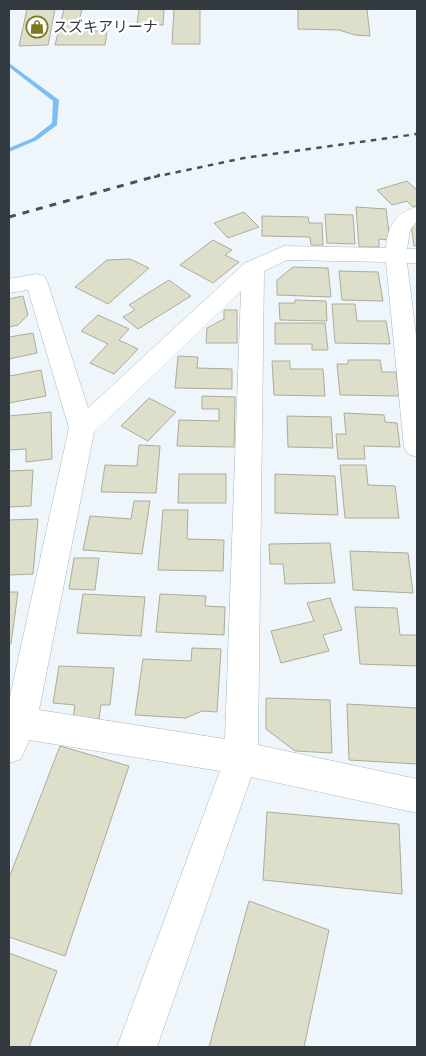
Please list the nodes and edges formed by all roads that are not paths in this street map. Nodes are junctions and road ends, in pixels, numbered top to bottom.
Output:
1 (417, 213) edge
2 (407, 256) edge
3 (253, 268) junction
4 (9, 286) edge
5 (82, 428) junction
6 (417, 447) edge
7 (14, 735) edge
8 (242, 758) junction
9 (417, 796) edge
10 (137, 1047) edge

1 - 2 street
2 - 3 street
2 - 6 street
3 - 5 street
3 - 8 street
4 - 5 street
5 - 7 street
7 - 8 street
8 - 9 street
8 - 10 street

